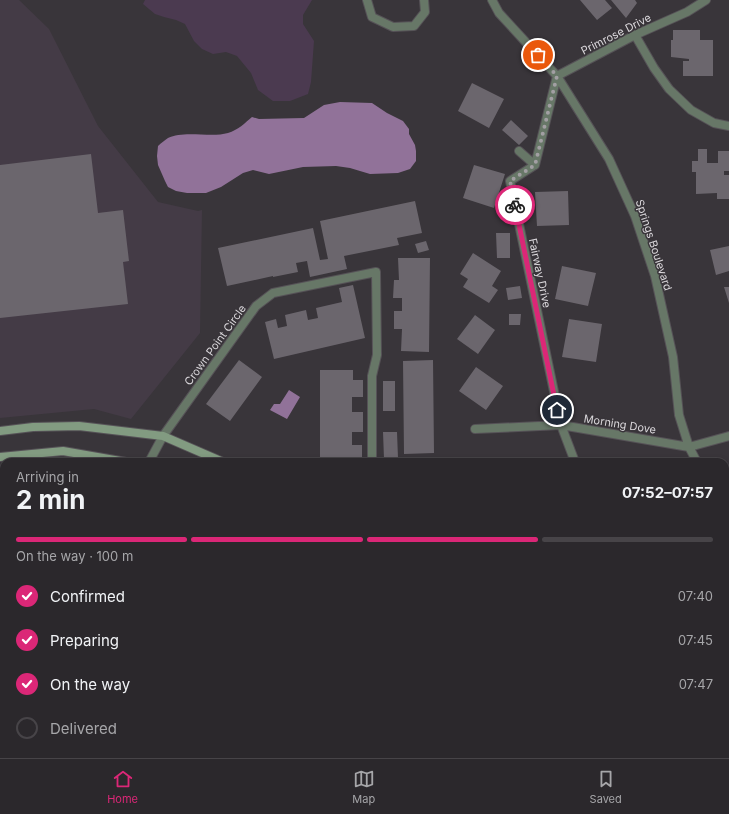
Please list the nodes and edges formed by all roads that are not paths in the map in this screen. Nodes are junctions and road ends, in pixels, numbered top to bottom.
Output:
1 (367, 0) edge
2 (424, 0) edge
3 (492, 0) edge
4 (706, 0) edge
5 (635, 35) junction
6 (557, 76) junction
7 (729, 126) edge
8 (519, 151) dead end
9 (535, 165) junction
10 (560, 425) junction
11 (474, 429) dead end
12 (0, 431) edge
13 (163, 436) junction
14 (729, 436) edge
15 (689, 447) junction
16 (0, 457) edge
17 (103, 458) edge
18 (151, 458) edge
19 (214, 458) edge
20 (372, 458) edge
21 (573, 458) edge
22 (695, 458) edge

1 - 2 street
3 - 6 street, Springs Boulevard
4 - 5 street, Primrose Drive
5 - 6 street, Primrose Drive
5 - 7 street
6 - 9 street
6 - 15 street, Springs Boulevard
8 - 9 street
9 - 10 street, Fairway Drive
10 - 11 street, Morning Dove
10 - 15 street, Morning Dove
10 - 21 street, Fairway Drive
12 - 13 main road
13 - 18 street, Crown Point Circle
13 - 19 main road
13 - 20 street, Crown Point Circle
14 - 15 street
15 - 22 street, Springs Boulevard
16 - 17 main road

